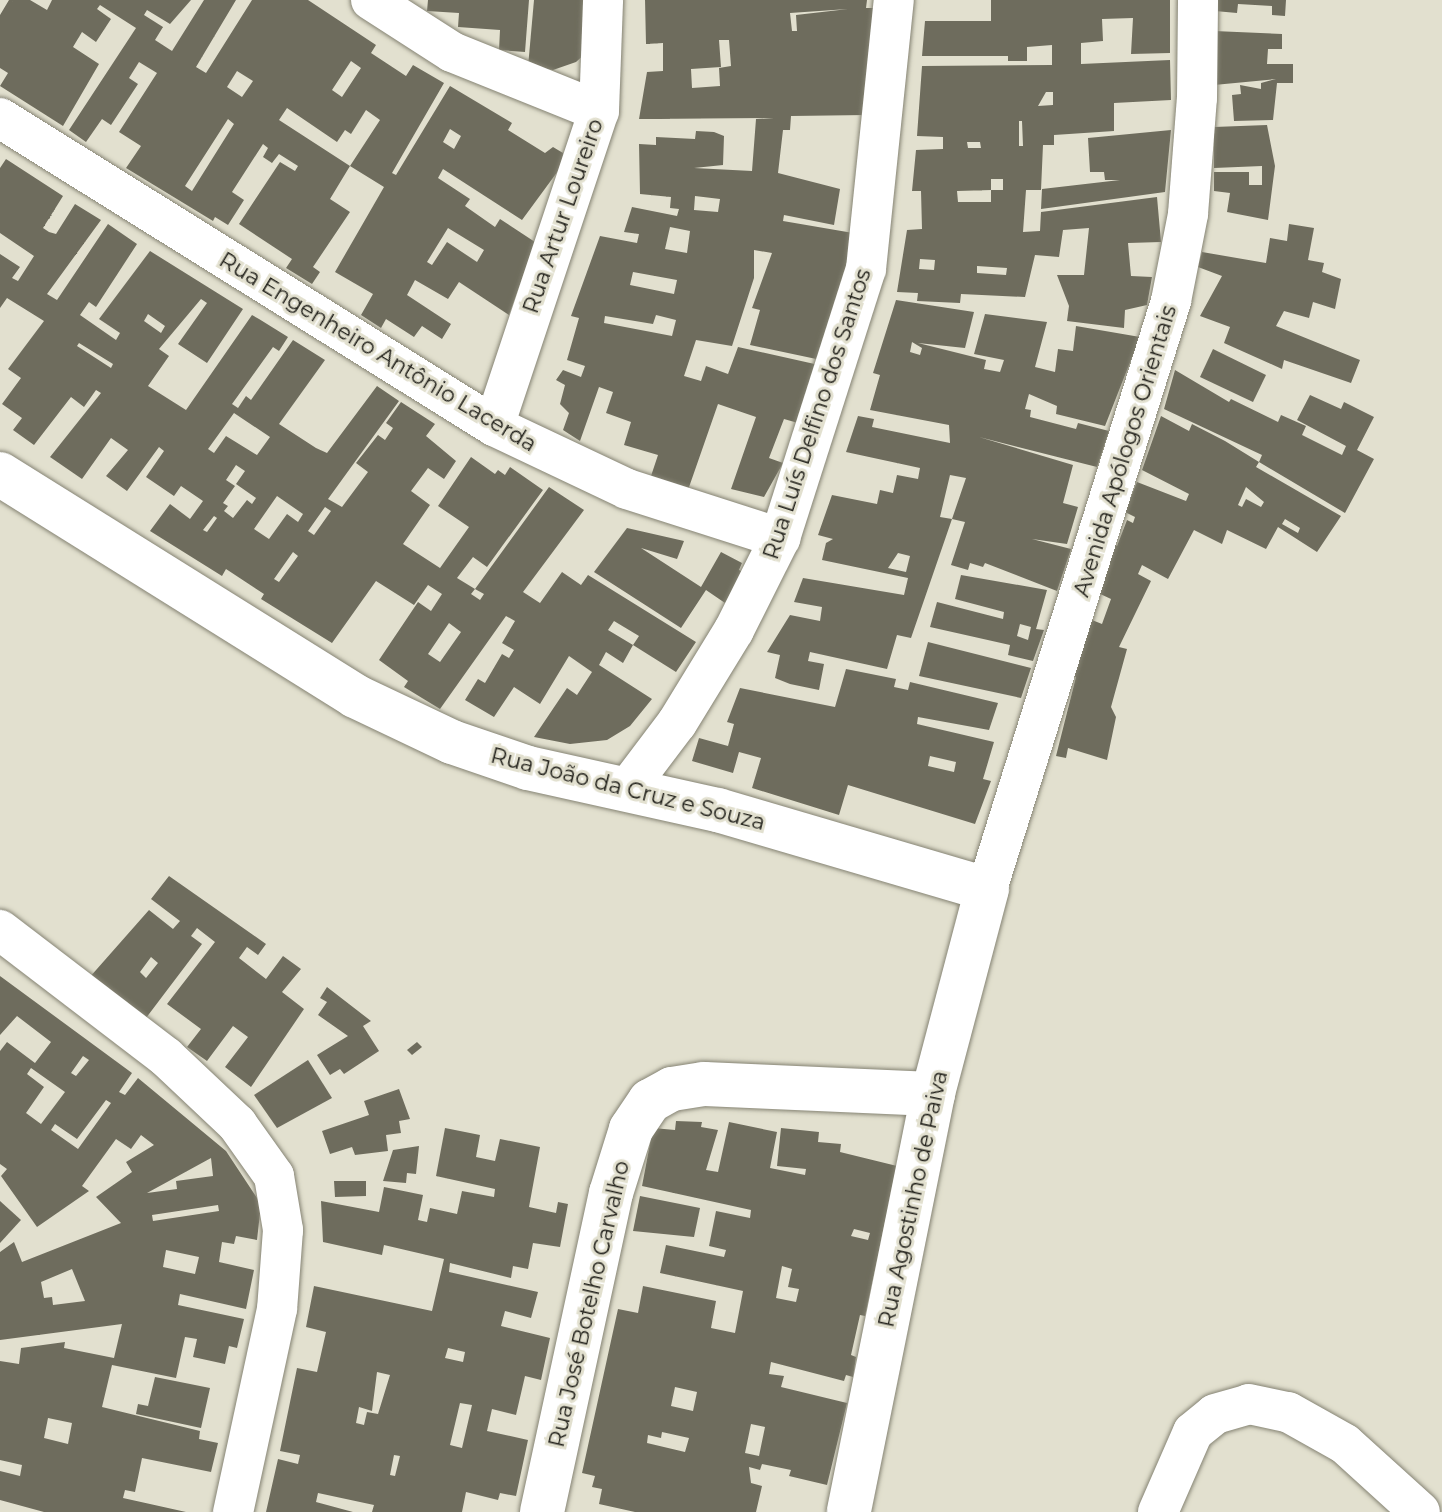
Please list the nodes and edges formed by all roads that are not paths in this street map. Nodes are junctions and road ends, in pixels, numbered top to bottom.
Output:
1 (371, 0) edge
2 (603, 0) edge
3 (894, 0) edge
4 (1198, 0) edge
5 (599, 111) junction
6 (0, 118) edge
7 (494, 426) junction
8 (0, 474) edge
9 (780, 538) junction
10 (627, 789) junction
11 (987, 889) junction
12 (0, 930) edge
13 (933, 1094) junction
14 (233, 1512) edge
15 (542, 1512) edge
16 (849, 1512) edge
17 (1158, 1512) edge
18 (1420, 1512) edge

1 - 5 street
2 - 5 street, Rua Artur Loureiro
3 - 9 street, Rua Luís Delfino dos Santos
4 - 11 street, Avenida Apólogos Orientais
5 - 7 street, Rua Artur Loureiro
6 - 7 street, Rua Engenheiro Antônio Lacerda
7 - 9 street, Rua Engenheiro Antônio Lacerda
8 - 10 main road, Rua João da Cruz e Souza
9 - 10 street, Rua Luís Delfino dos Santos
10 - 11 main road, Rua João da Cruz e Souza
11 - 13 main road, Rua Agostinho de Paiva
12 - 14 street
13 - 15 main road, Rua José Botelho Carvalho
13 - 16 main road, Rua Agostinho de Paiva
17 - 18 street

